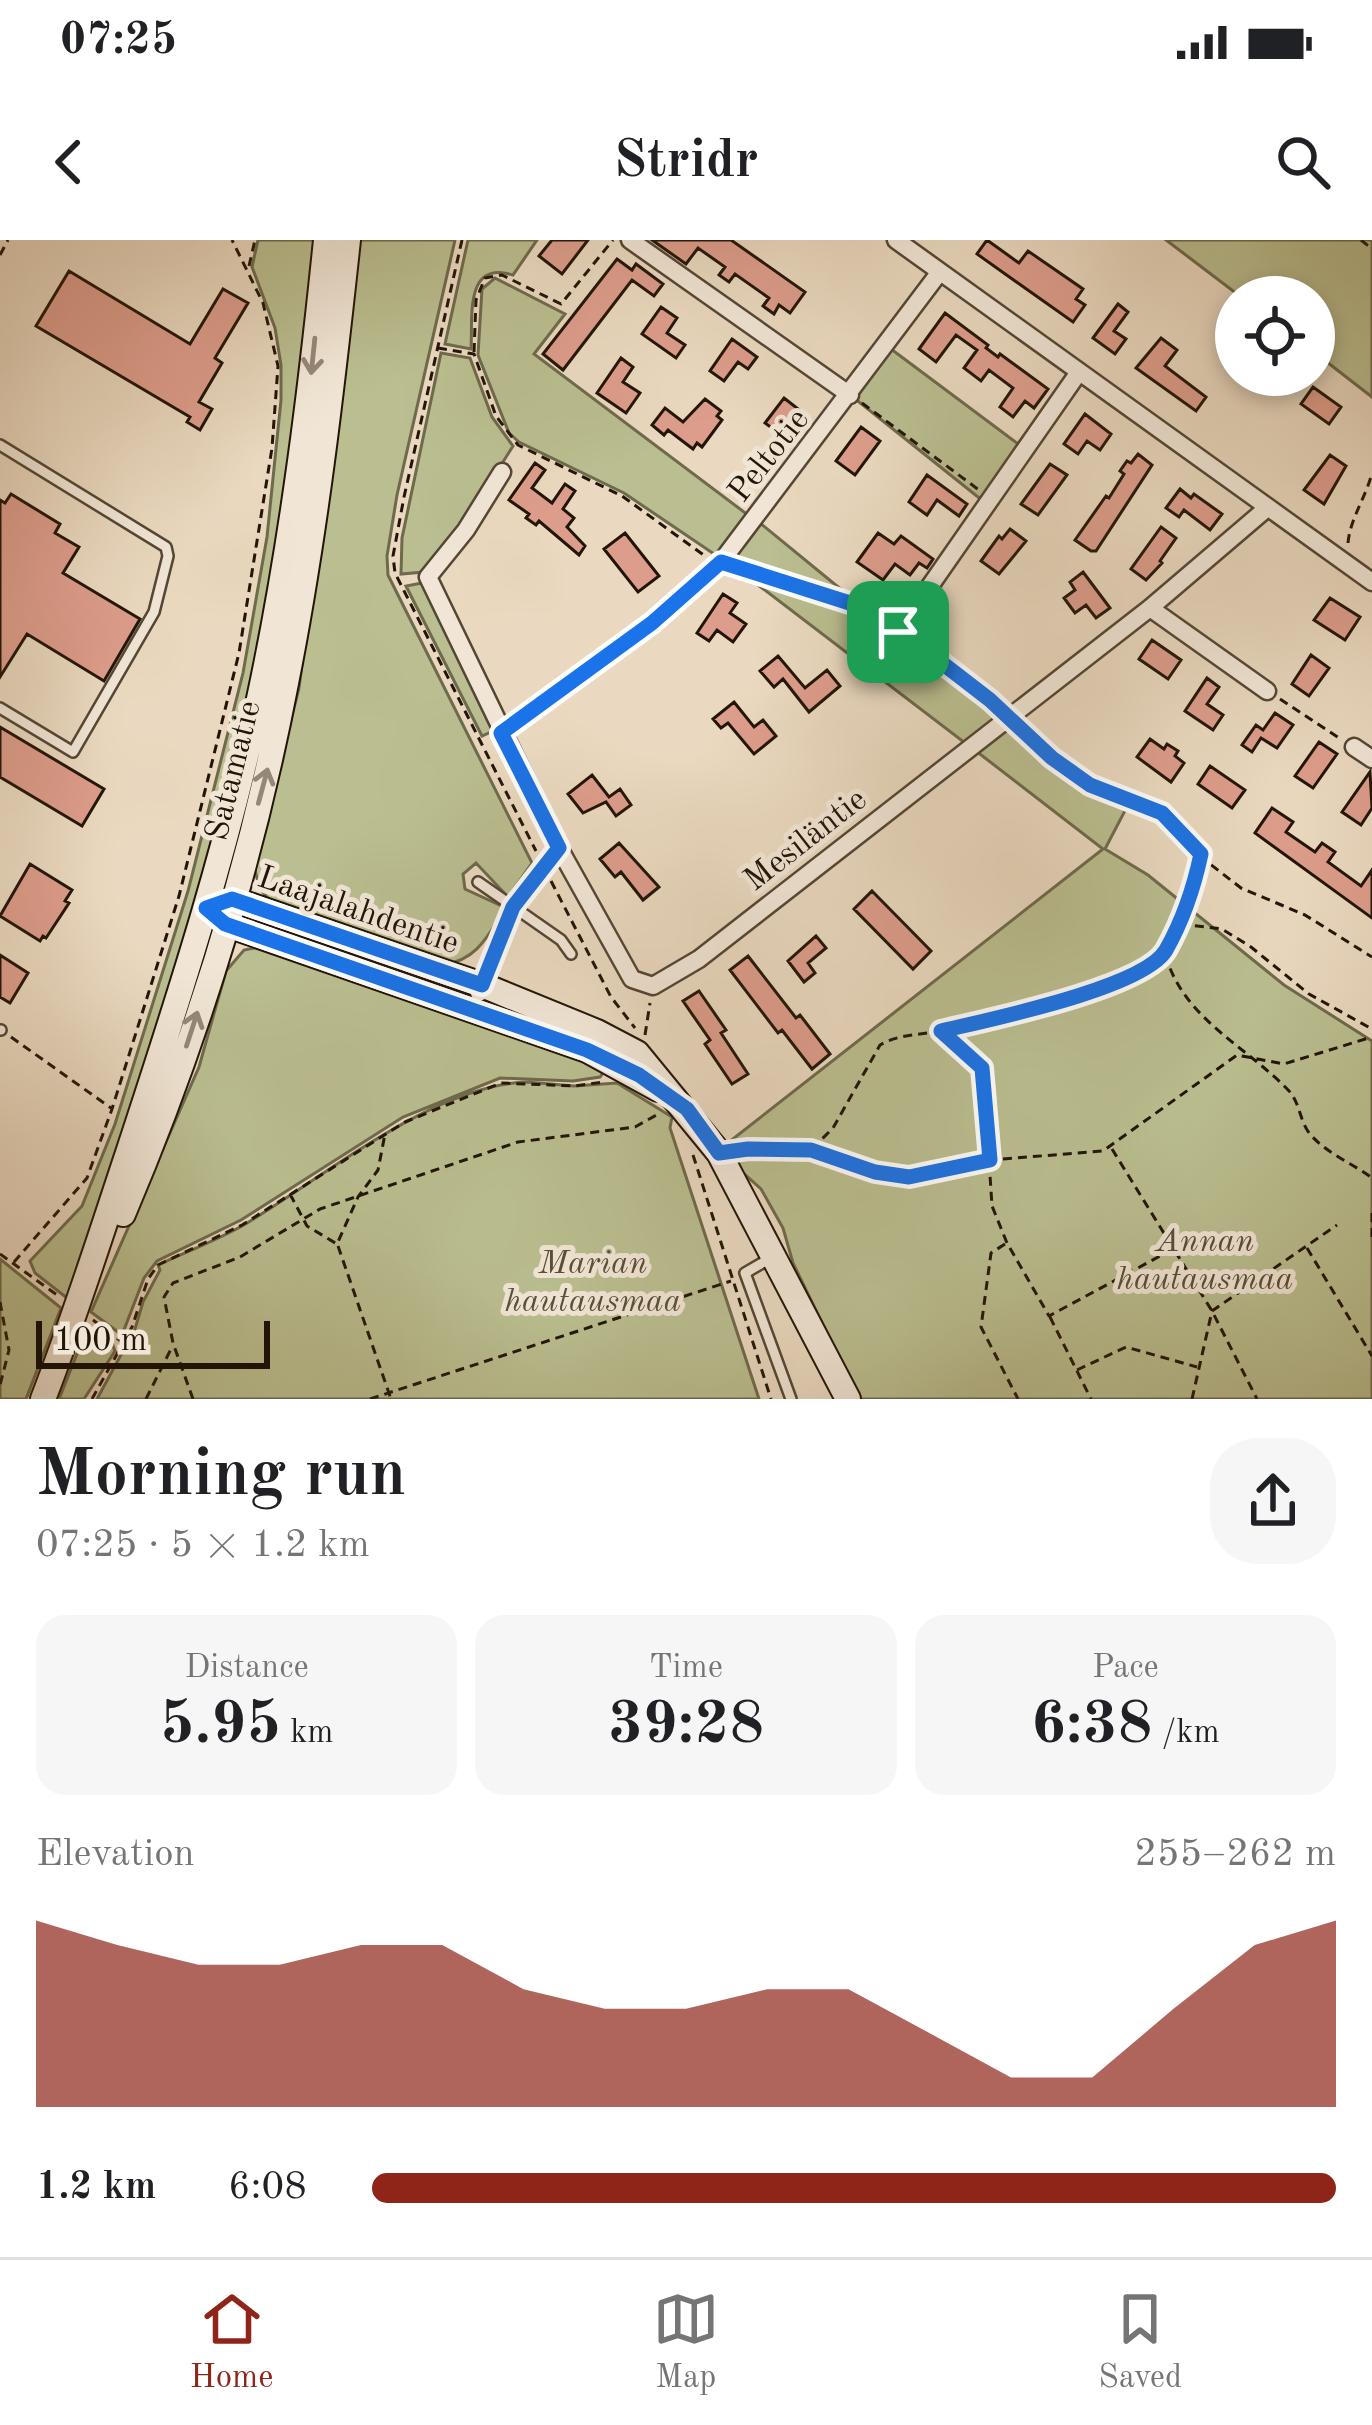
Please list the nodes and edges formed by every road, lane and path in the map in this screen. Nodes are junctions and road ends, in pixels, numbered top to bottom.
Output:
1 (8, 240) edge
2 (232, 240) edge
3 (255, 240) edge
4 (326, 240) edge
5 (349, 240) edge
6 (614, 240) edge
7 (630, 240) edge
8 (896, 240) edge
9 (1361, 240) edge
10 (1372, 249) edge
11 (0, 255) edge
12 (249, 268) junction
13 (939, 273) junction
14 (438, 348) dead end
15 (474, 354) junction
16 (1078, 373) junction
17 (850, 395) junction
18 (0, 446) edge
19 (502, 472) dead end
20 (1372, 472) edge
21 (992, 499) junction
22 (1266, 509) junction
23 (721, 562) junction
24 (1348, 566) junction
25 (1372, 583) edge
26 (1150, 608) junction
27 (898, 632) junction
28 (1268, 691) joint
29 (0, 708) edge
30 (1009, 718) junction
31 (501, 733) junction
32 (1354, 747) joint
33 (1372, 759) edge
34 (559, 848) junction
35 (1201, 854) junction
36 (478, 882) dead end
37 (513, 907) junction
38 (221, 910) junction
39 (1178, 924) junction
40 (1165, 953) junction
41 (571, 954) dead end
42 (1372, 956) edge
43 (652, 986) junction
44 (477, 996) junction
45 (1372, 1029) edge
46 (0, 1030) edge
47 (941, 1031) junction
48 (1372, 1037) edge
49 (645, 1038) dead end
50 (1248, 1055) junction
51 (617, 1083) dead end
52 (647, 1102) dead end
53 (112, 1109) junction
54 (674, 1113) junction
55 (385, 1134) junction
56 (1111, 1147) junction
57 (692, 1150) dead end
58 (811, 1150) junction
59 (719, 1153) junction
60 (990, 1160) junction
61 (1372, 1178) edge
62 (290, 1192) junction
63 (358, 1197) junction
64 (1372, 1213) edge
65 (301, 1218) junction
66 (1337, 1225) dead end
67 (1372, 1238) edge
68 (1007, 1243) junction
69 (337, 1244) junction
70 (1306, 1246) junction
71 (1173, 1249) junction
72 (0, 1254) edge
73 (774, 1256) junction
74 (14, 1262) junction
75 (1127, 1274) junction
76 (733, 1281) junction
77 (1198, 1289) junction
78 (74, 1296) junction
79 (0, 1302) edge
80 (1213, 1311) junction
81 (1049, 1316) junction
82 (93, 1320) dead end
83 (123, 1343) junction
84 (173, 1343) junction
85 (1372, 1356) edge
86 (1199, 1368) junction
87 (1077, 1370) junction
88 (0, 1385) edge
89 (390, 1396) edge
90 (193, 1398) edge
91 (44, 1399) edge
92 (92, 1399) edge
93 (146, 1399) edge
94 (370, 1399) edge
95 (771, 1399) edge
96 (791, 1399) edge
97 (848, 1399) edge
98 (1018, 1399) edge
99 (1091, 1399) edge
100 (1192, 1399) edge
101 (1257, 1399) edge

1 - 11 path
2 - 12 path
3 - 12 path
4 -> 38 main road, Satamatie
38 -> 5 main road, Satamatie
6 - 15 path
7 - 17 street
8 - 13 street
9 - 10 path
12 - 53 path
13 - 16 street
13 - 17 street, Peltotie
14 - 15 path
15 - 23 path
16 - 21 street
16 - 22 street
17 - 21 path
17 - 23 street, Peltotie
18 - 29 lane
19 - 31 street
20 - 24 path
21 - 27 street
22 - 24 street
22 - 26 street, Mesiläntie
23 - 27 path
23 - 31 street, Peltotie
24 - 25 street
26 - 28 street
26 - 30 street, Mesiläntie
27 - 30 path
28 - 32 path
30 - 35 path
30 - 43 street, Mesiläntie
31 - 34 street
32 - 33 street
34 - 37 street
34 - 43 street
35 - 39 path
35 - 42 path
36 - 37 lane
37 - 41 lane
37 - 44 street
38 - 44 main road, Laajalahdentie
38 - 78 main road, Satamatie
39 - 40 path
39 - 45 path
40 - 47 path
40 - 50 path
43 - 49 path
44 - 54 main road, Laajalahdentie
46 - 53 path
47 - 58 path
47 - 60 path
48 - 50 path
50 - 56 path
50 - 61 path
51 - 55 path
52 - 54 path
53 - 74 path
54 - 59 main road, Laajalahdentie
54 - 63 path
55 - 62 path
55 - 63 path
56 - 60 path
56 - 71 path
57 - 76 path
58 - 59 path
58 - 60 path
59 - 73 main road, Laajalahdentie
60 - 68 path
62 - 65 path
62 - 83 path
63 - 65 path
63 - 69 path
64 - 67 path
65 - 69 path
65 - 84 path
66 - 70 path
68 - 81 path
68 - 98 path
69 - 89 path
70 - 80 path
70 - 85 path
71 - 75 path
71 - 77 path
72 - 74 path
73 - 96 lane
73 - 97 main road, Laajalahdentie
74 - 78 path
75 - 77 path
75 - 81 path
76 - 89 path
76 - 95 path
77 - 80 path
78 - 91 main road, Satamatie
79 - 88 path
80 - 86 path
80 - 101 path
81 - 87 path
82 - 83 path
83 - 92 path
84 - 90 path
84 - 93 path
86 - 87 path
86 - 100 path
87 - 99 path
89 - 94 path

